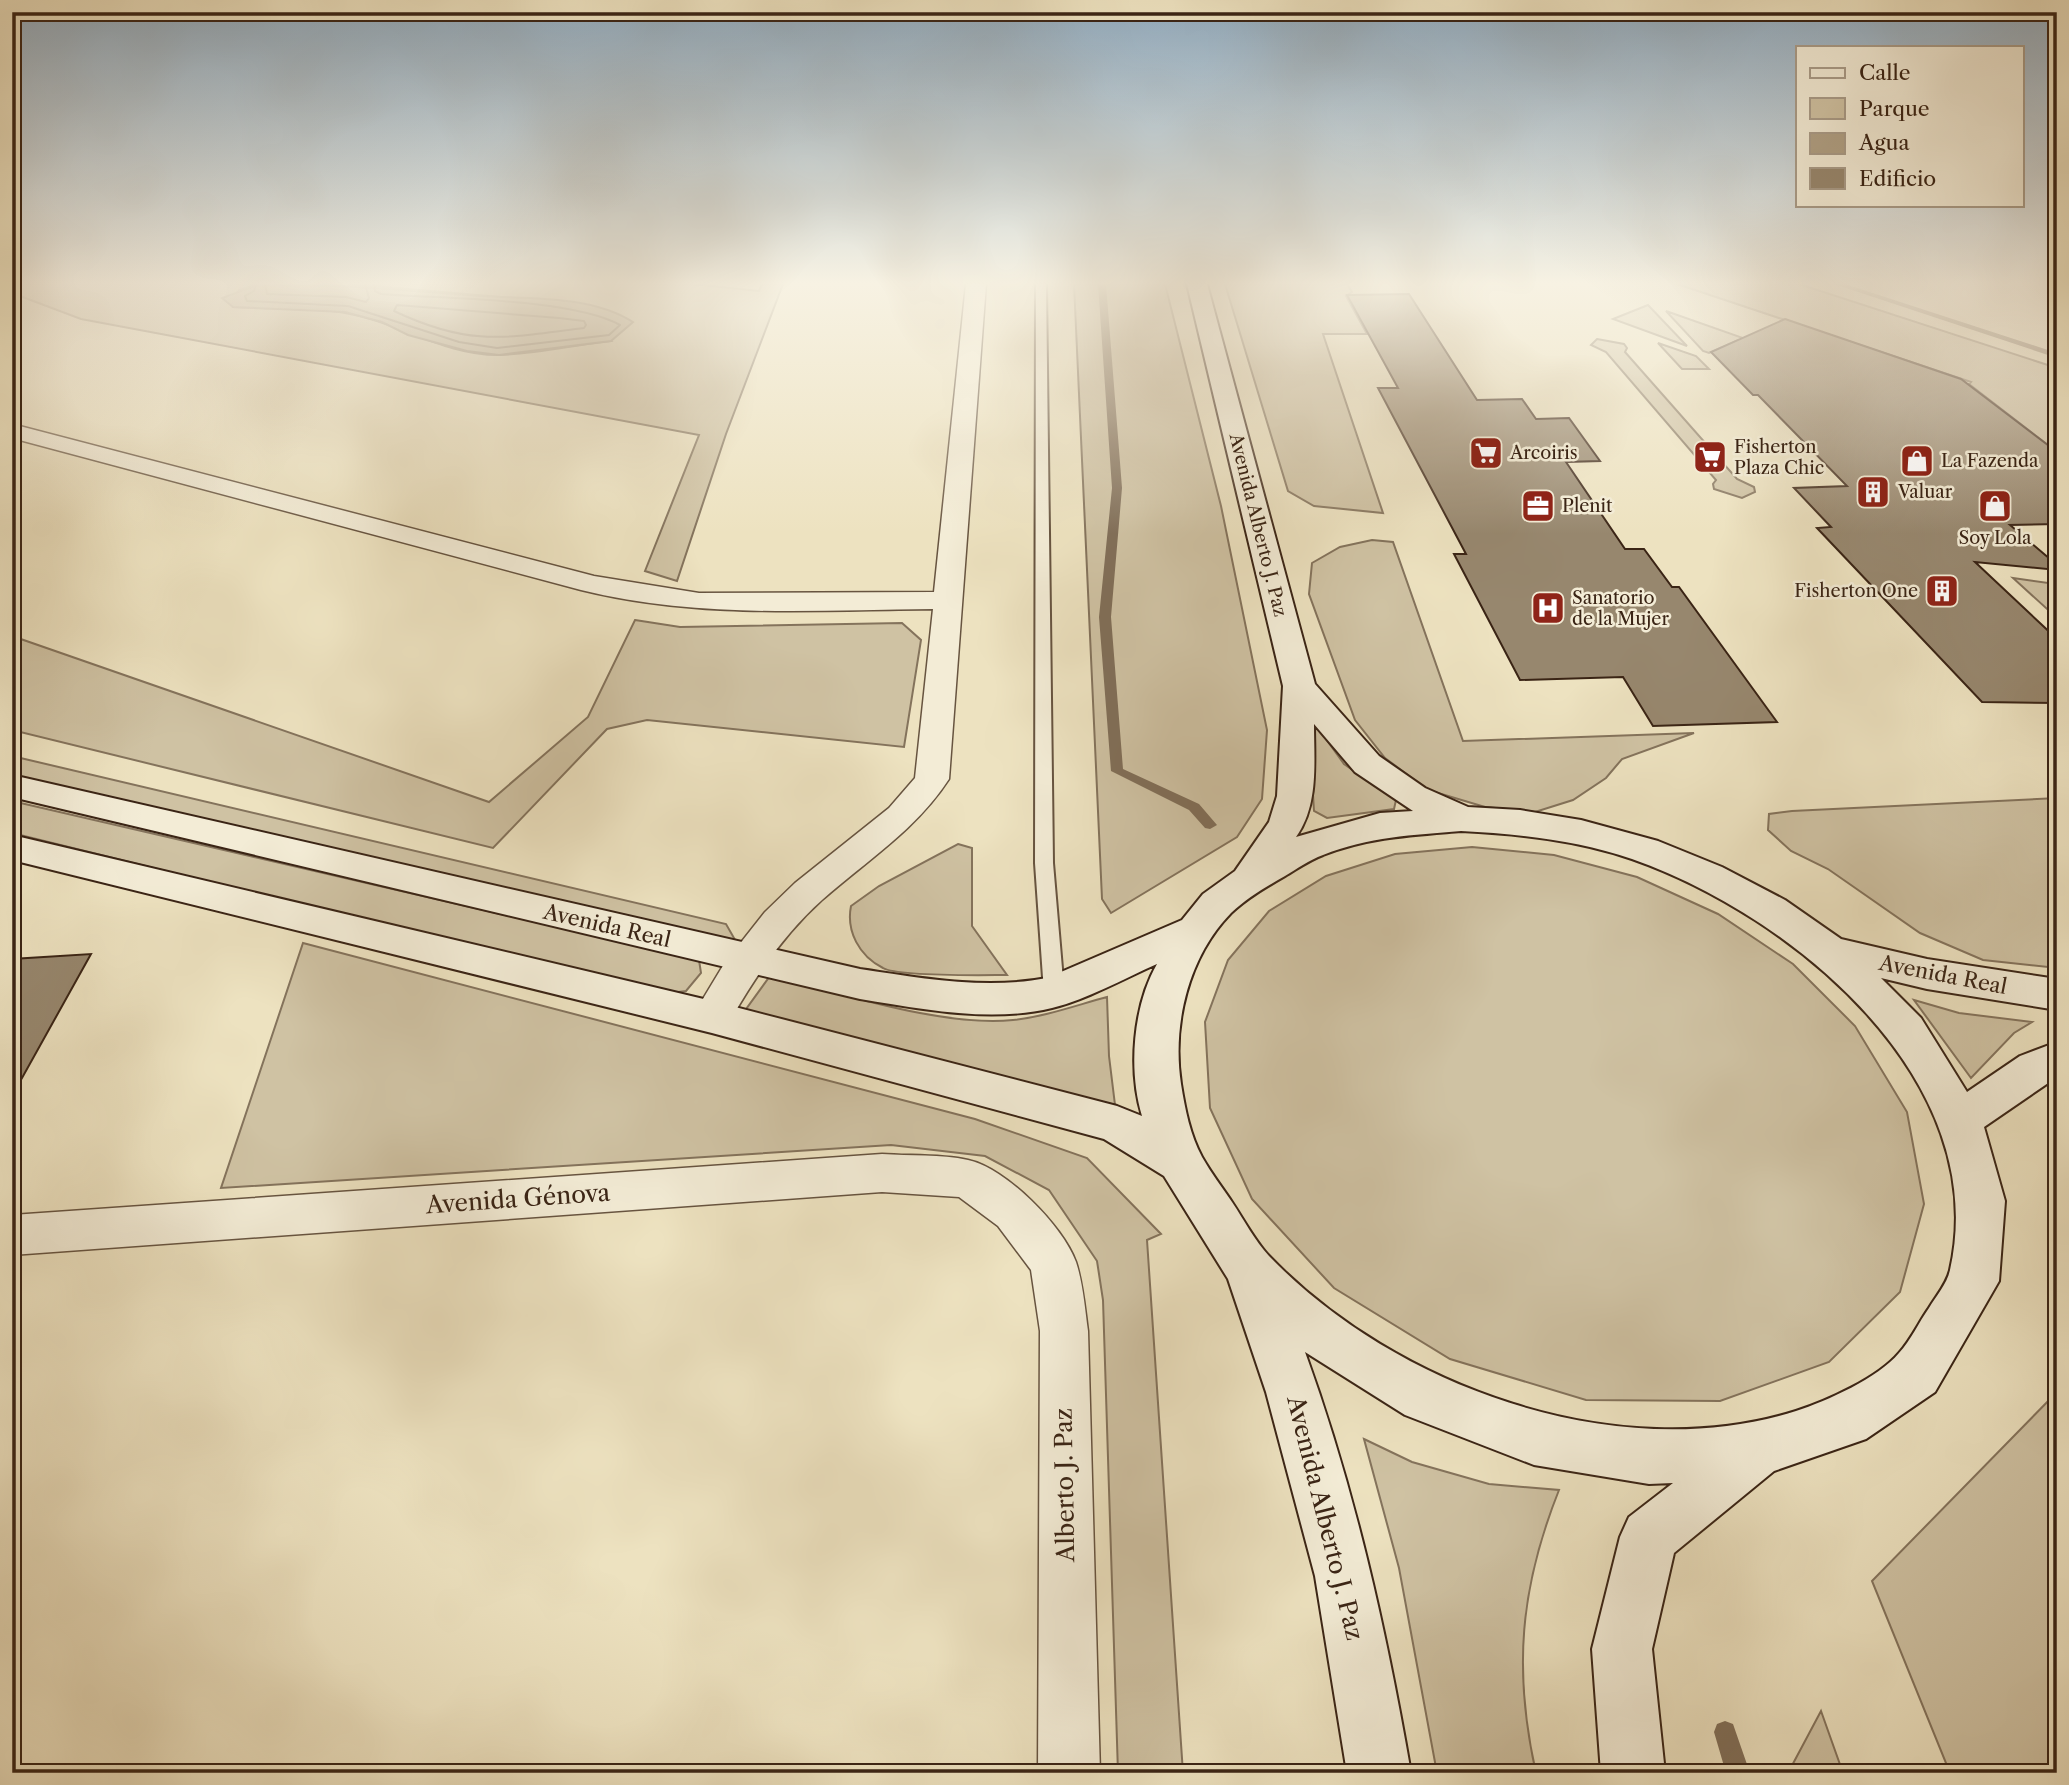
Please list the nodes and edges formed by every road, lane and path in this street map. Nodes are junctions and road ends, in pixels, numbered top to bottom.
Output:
1 (969, 367) edge
2 (1041, 367) edge
3 (1218, 367) edge
4 (12, 431) edge
5 (948, 600) junction
6 (1299, 686) junction
7 (12, 786) edge
8 (1461, 818) junction
9 (12, 847) edge
10 (1243, 883) junction
11 (1196, 930) junction
12 (1829, 951) junction
13 (746, 959) junction
14 (1054, 992) junction
15 (2057, 995) edge
16 (712, 1017) junction
17 (2057, 1059) edge
18 (1960, 1120) junction
19 (1180, 1162) junction
20 (1014, 1212) joint
21 (12, 1234) edge
22 (1249, 1269) junction
23 (1758, 1450) junction
24 (1069, 1773) edge
25 (1378, 1773) edge
26 (1633, 1773) edge

1 - 5 street
2 - 14 lane
3 - 6 main road, Avenida Alberto J. Paz
4 - 5 street
5 - 13 street
6 - 8 main road, Avenida Alberto J. Paz
6 - 10 main road, Avenida Alberto J. Paz
7 - 13 main road, Avenida Real
8 - 10 main road
8 - 12 main road
9 - 16 main road
10 - 11 main road
11 - 14 main road, Avenida Real
11 - 19 main road
12 - 15 main road, Avenida Real
12 - 18 main road
13 - 14 main road, Avenida Real
13 - 16 street
16 - 19 main road
17 - 18 main road
18 - 23 main road
19 - 22 main road
20 - 21 street, Avenida Génova
20 - 24 street, Alberto J. Paz
22 - 23 main road
22 - 25 main road, Avenida Alberto J. Paz
23 - 26 main road

